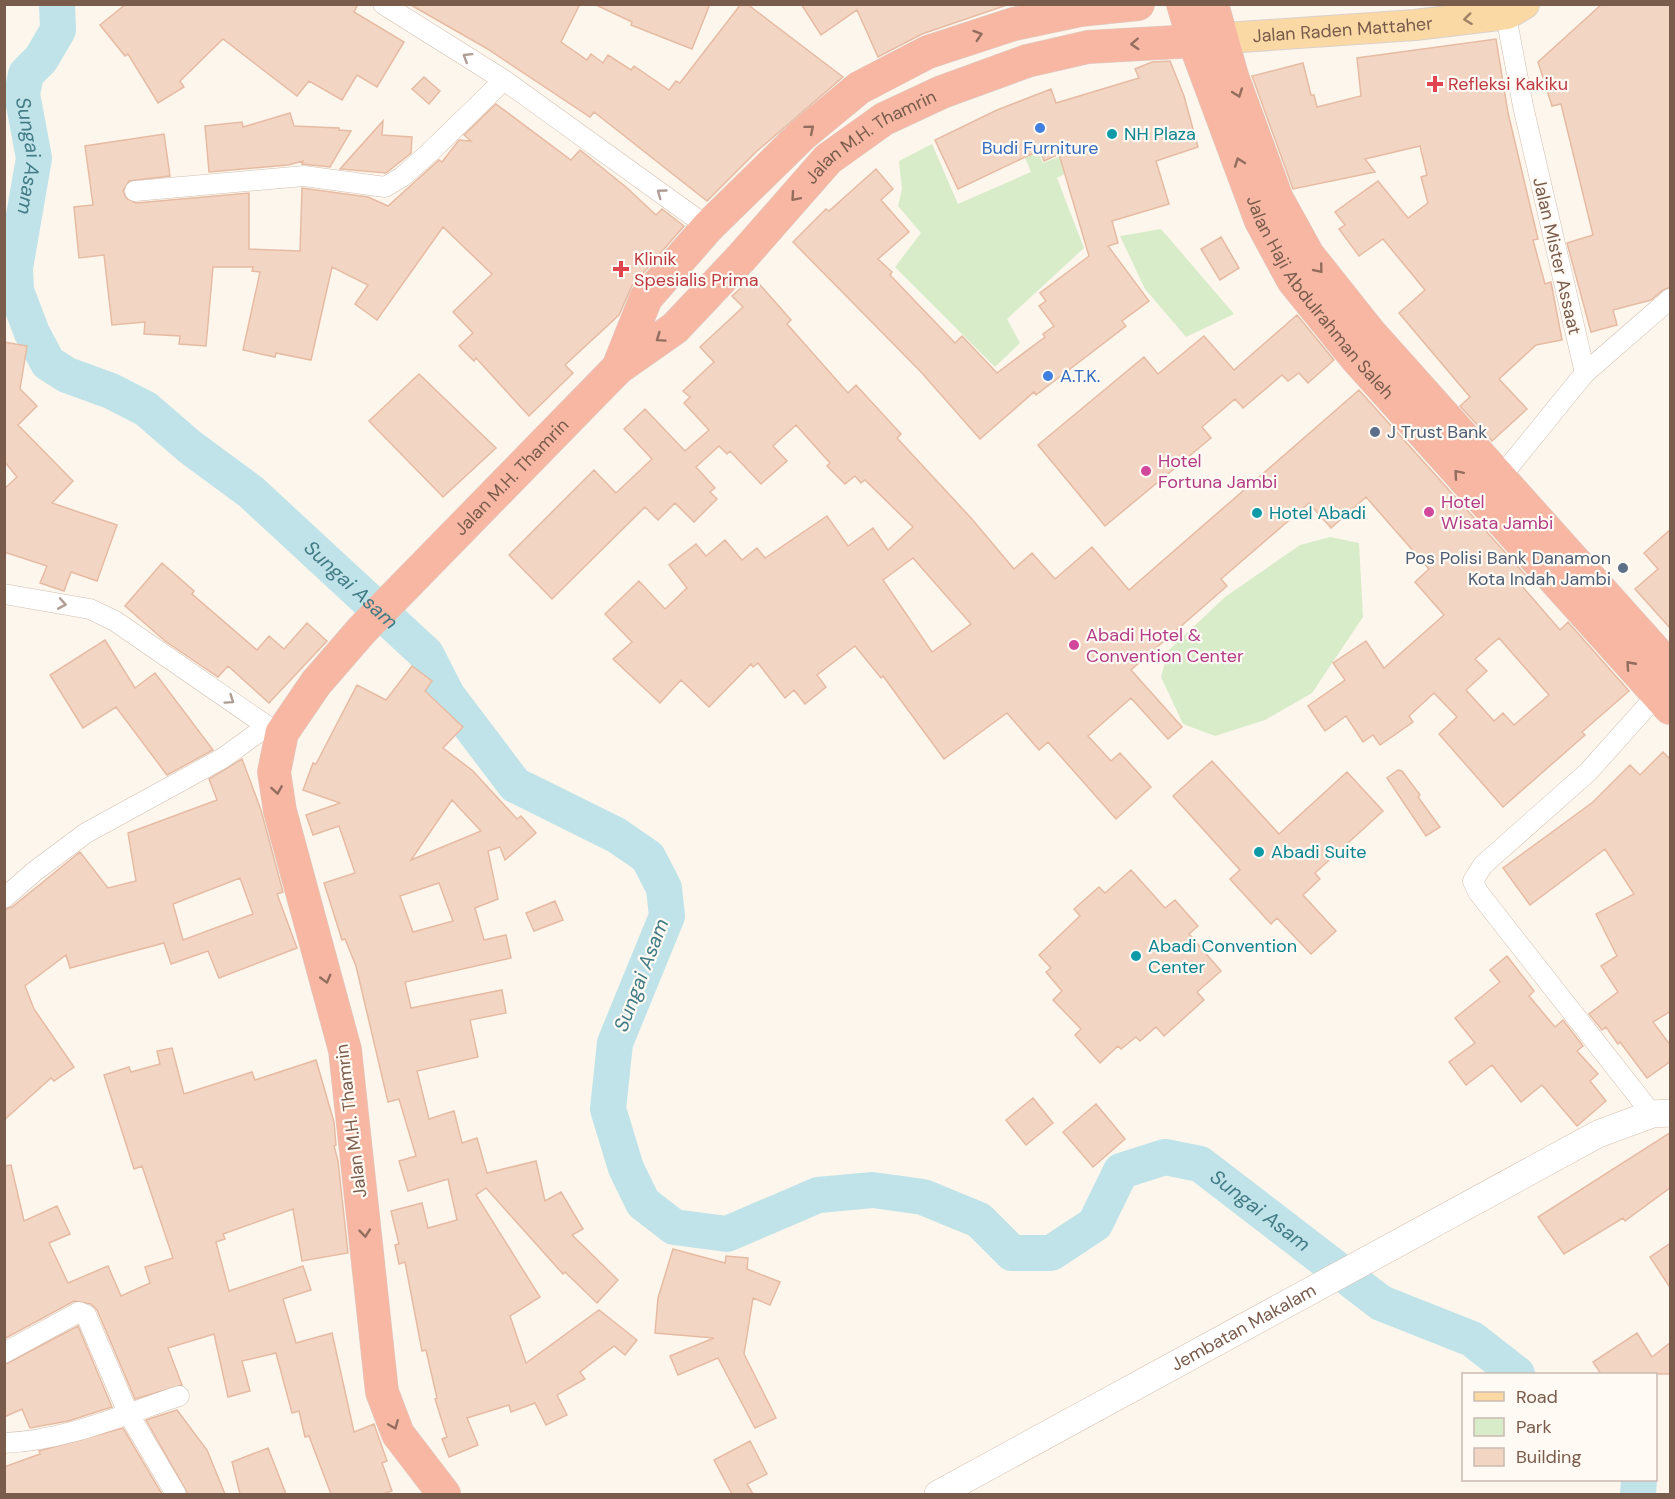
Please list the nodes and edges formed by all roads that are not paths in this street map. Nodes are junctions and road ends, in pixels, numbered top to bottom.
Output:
1 (383, 4) edge
2 (1138, 4) edge
3 (1183, 4) edge
4 (1212, 4) edge
5 (1511, 8) edge
6 (1206, 39) junction
7 (504, 80) junction
8 (135, 191) dead end
9 (708, 227) junction
10 (1671, 299) edge
11 (618, 368) junction
12 (1585, 373) junction
13 (1499, 479) junction
14 (4, 594) edge
15 (1666, 690) edge
16 (275, 729) junction
17 (4, 898) edge
18 (1661, 1113) edge
19 (4, 1353) edge
20 (179, 1396) dead end
21 (128, 1413) junction
22 (4, 1443) edge
23 (446, 1492) edge
24 (176, 1494) edge
25 (938, 1494) edge

7 -> 1 street
9 -> 2 highway, Jalan M.H. Thamrin
3 - 6 highway
4 - 6 highway, Jalan Haji Abdulrahman Saleh
5 -> 6 main road, Jalan Raden Mattaher
5 - 12 street, Jalan Mister Assaat
6 -> 11 highway, Jalan M.H. Thamrin
6 -> 13 highway, Jalan Haji Abdulrahman Saleh
15 -> 6 highway, Jalan Haji Abdulrahman Saleh
7 - 8 street
9 -> 7 street
9 - 11 highway, Jalan M.H. Thamrin
10 - 12 street
11 - 16 highway, Jalan M.H. Thamrin
12 - 13 street
13 - 15 highway, Jalan Haji Abdulrahman Saleh
14 -> 16 street
15 - 18 street
16 - 17 street
16 -> 23 highway, Jalan M.H. Thamrin
18 - 25 street, Jembatan Makalam
19 - 21 street
20 - 21 street
21 - 22 street
21 - 24 street

